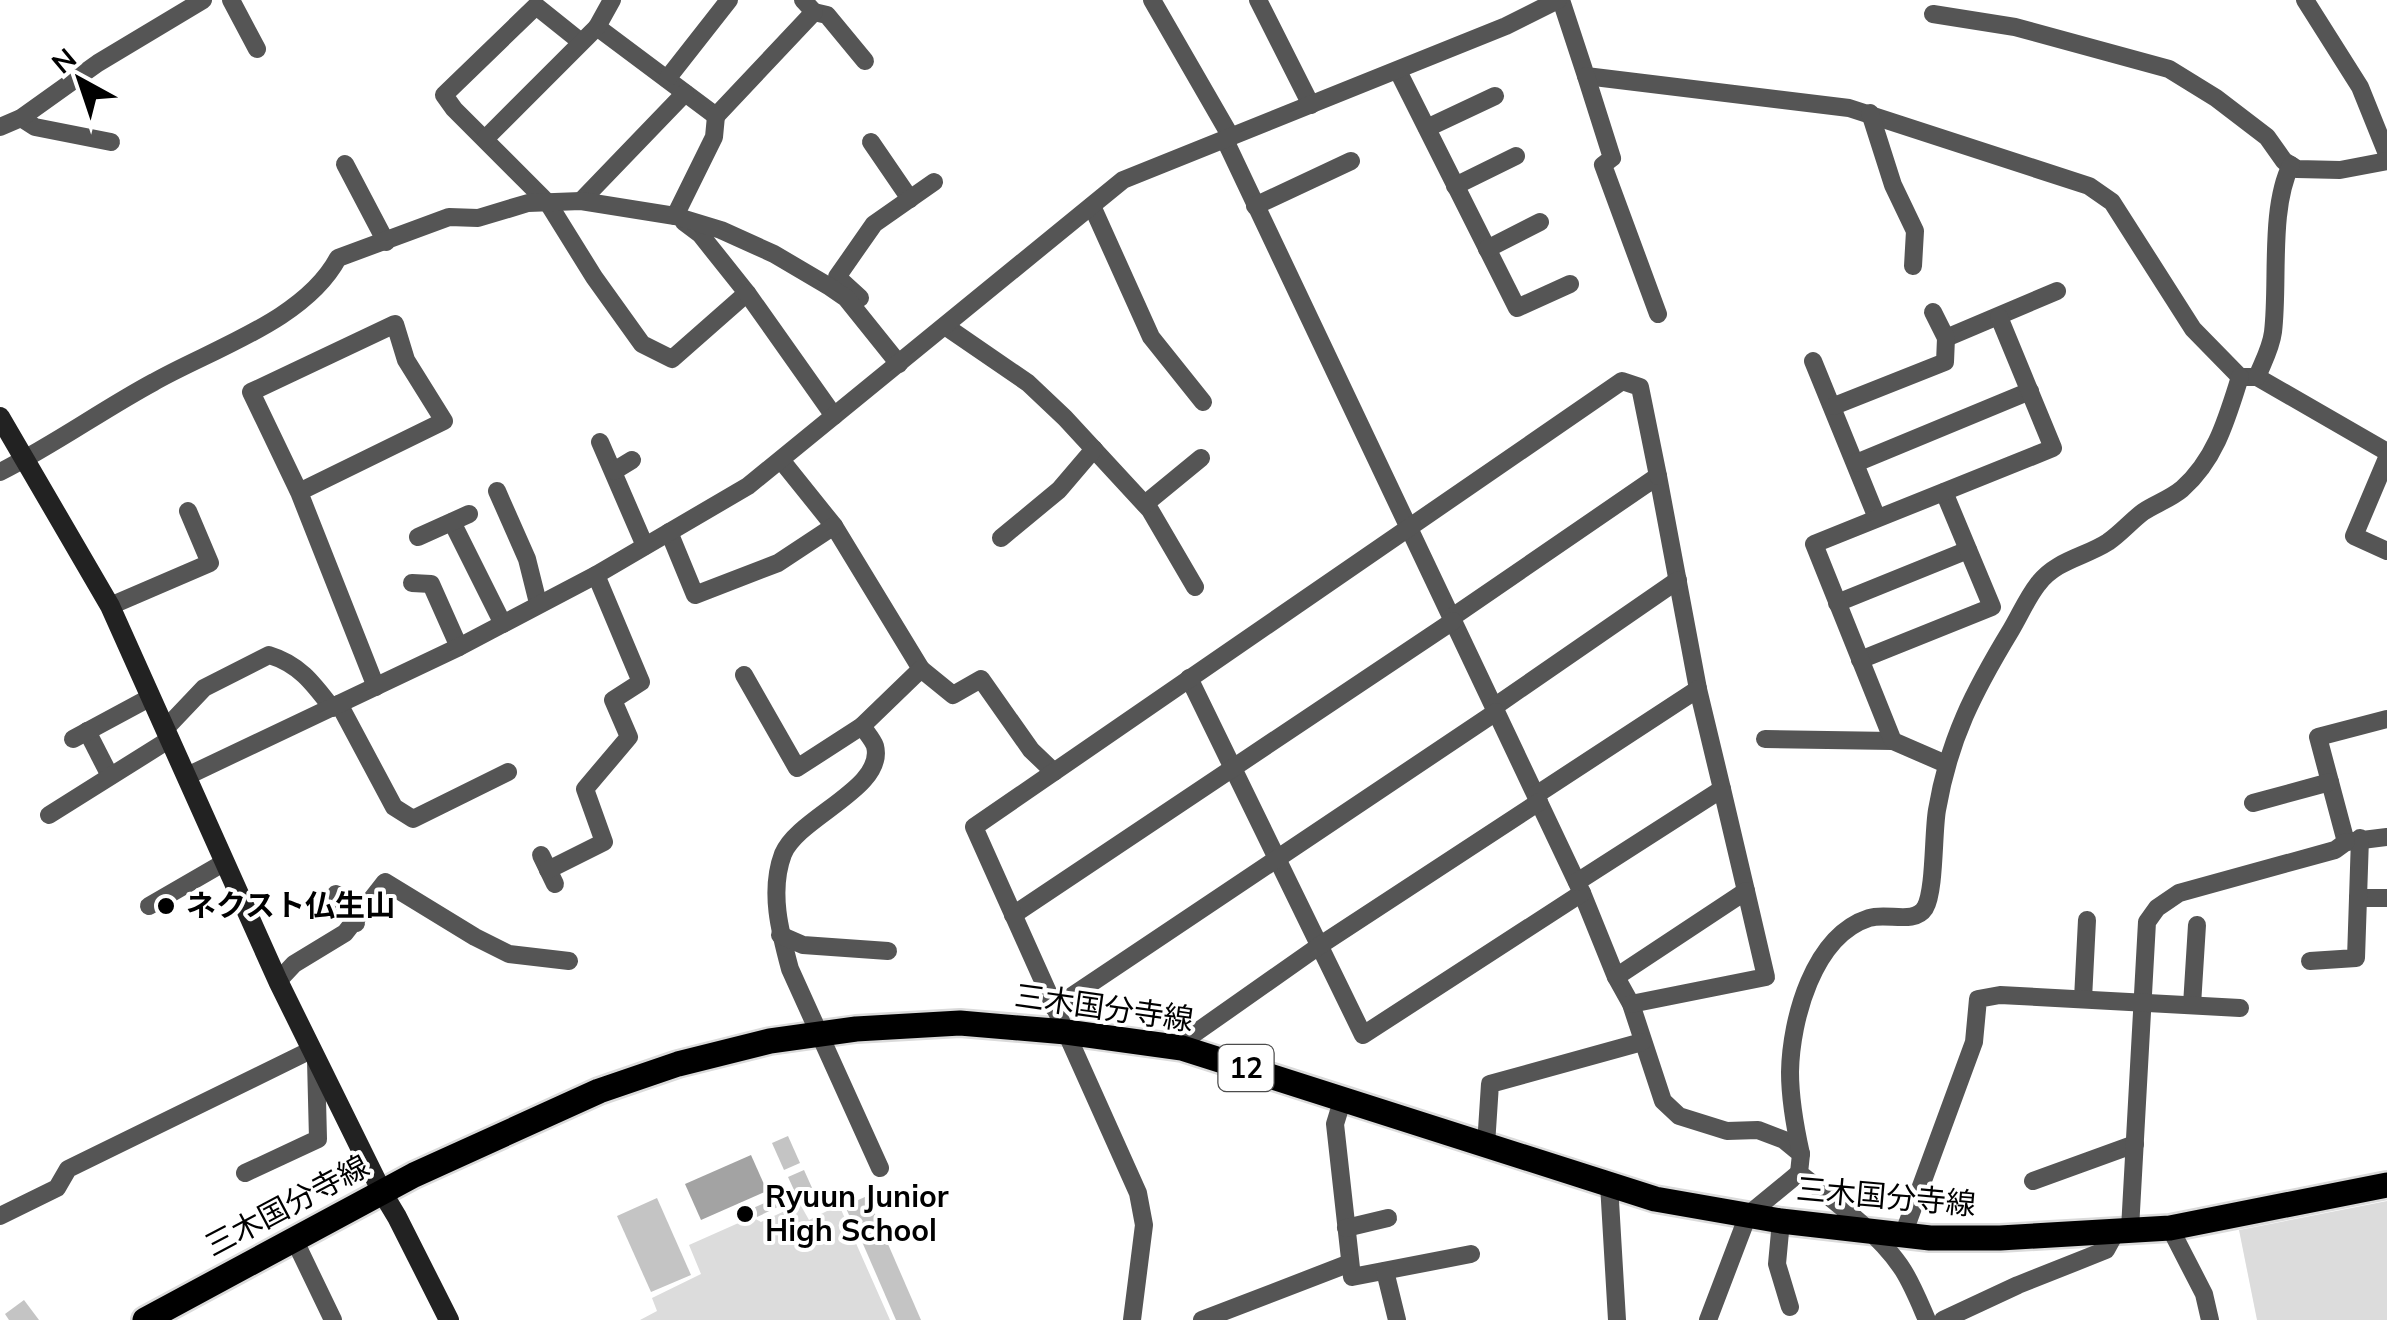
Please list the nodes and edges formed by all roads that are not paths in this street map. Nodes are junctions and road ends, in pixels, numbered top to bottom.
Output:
1 (203, 0) edge
2 (231, 0) edge
3 (612, 0) edge
4 (729, 0) edge
5 (1152, 0) edge
6 (1258, 0) edge
7 (1559, 0) edge
8 (2306, 0) edge
9 (812, 5) edge
10 (1933, 14) dead end
11 (597, 27) junction
12 (582, 42) junction
13 (257, 49) dead end
14 (866, 62) dead end
15 (1398, 71) junction
16 (1586, 76) junction
17 (667, 79) junction
18 (685, 93) junction
19 (1495, 96) dead end
20 (1311, 105) junction
21 (1870, 113) junction
22 (716, 116) junction
23 (21, 118) junction
24 (0, 127) edge
25 (1427, 128) junction
26 (1228, 138) junction
27 (485, 139) junction
28 (111, 142) dead end
29 (871, 142) dead end
30 (1516, 156) dead end
31 (2387, 157) edge
32 (1352, 161) dead end
33 (345, 164) dead end
34 (2291, 165) junction
35 (934, 182) dead end
36 (1456, 186) junction
37 (910, 198) junction
38 (548, 202) junction
39 (581, 202) junction
40 (1092, 206) junction
41 (1255, 206) junction
42 (675, 216) junction
43 (1540, 222) dead end
44 (386, 242) junction
45 (1487, 248) junction
46 (1913, 266) dead end
47 (1570, 284) dead end
48 (2057, 292) dead end
49 (746, 293) junction
50 (1933, 312) dead end
51 (1658, 314) dead end
52 (1999, 317) junction
53 (945, 326) junction
54 (1946, 338) junction
55 (903, 360) junction
56 (1814, 361) dead end
57 (2249, 377) junction
58 (2030, 392) junction
59 (1203, 402) dead end
60 (1834, 406) junction
61 (834, 416) junction
62 (0, 417) edge
63 (600, 442) dead end
64 (1094, 449) junction
65 (2387, 455) edge
66 (1201, 458) dead end
67 (26, 459) junction
68 (632, 460) dead end
69 (780, 460) junction
70 (1856, 463) junction
71 (614, 470) junction
72 (0, 472) edge
73 (1658, 476) junction
74 (497, 490) dead end
75 (299, 492) junction
76 (1944, 492) junction
77 (1144, 504) junction
78 (188, 511) dead end
79 (1877, 518) junction
80 (834, 526) junction
81 (1407, 528) junction
82 (669, 532) junction
83 (418, 536) dead end
84 (1001, 538) dead end
85 (645, 546) junction
86 (1968, 550) junction
87 (2387, 551) edge
88 (596, 574) junction
89 (1678, 580) junction
90 (412, 582) dead end
91 (1195, 587) dead end
92 (538, 603) junction
93 (1838, 603) junction
94 (110, 606) junction
95 (1992, 607) junction
96 (1452, 620) junction
97 (503, 624) junction
98 (2014, 624) junction
99 (459, 647) junction
100 (1860, 660) junction
101 (921, 669) junction
102 (744, 675) dead end
103 (1189, 678) junction
104 (376, 687) junction
105 (1698, 689) junction
106 (151, 697) junction
107 (336, 706) junction
108 (1495, 709) junction
109 (2387, 718) edge
110 (862, 726) junction
111 (168, 733) junction
112 (1765, 739) dead end
113 (1892, 740) junction
114 (1946, 764) junction
115 (1232, 767) junction
116 (508, 772) dead end
117 (1054, 772) junction
118 (110, 776) junction
119 (187, 776) junction
120 (2330, 782) junction
121 (1722, 789) junction
122 (1538, 798) junction
123 (2253, 803) dead end
124 (48, 815) dead end
125 (2387, 837) edge
126 (2353, 840) junction
127 (1277, 858) junction
128 (226, 862) junction
129 (548, 870) dead end
130 (1580, 888) junction
131 (1746, 891) junction
132 (336, 894) dead end
133 (2358, 898) junction
134 (2387, 898) edge
135 (150, 906) dead end
136 (1013, 915) junction
137 (2087, 920) dead end
138 (356, 923) junction
139 (2197, 925) dead end
140 (780, 935) junction
141 (1319, 946) junction
142 (888, 951) dead end
143 (569, 961) dead end
144 (2310, 961) dead end
145 (1616, 977) junction
146 (278, 981) junction
147 (2083, 999) junction
148 (2142, 1002) junction
149 (1630, 1004) junction
150 (2192, 1005) junction
151 (2240, 1008) dead end
152 (1060, 1020) junction
153 (818, 1034) junction
154 (1642, 1042) junction
155 (1182, 1048) junction
156 (314, 1054) junction
157 (1344, 1098) junction
158 (2134, 1144) junction
159 (1486, 1145) junction
160 (1800, 1164) junction
161 (880, 1168) dead end
162 (244, 1173) dead end
163 (2033, 1181) dead end
164 (1609, 1184) junction
165 (2387, 1186) edge
166 (382, 1192) junction
167 (0, 1216) edge
168 (1748, 1216) junction
169 (1388, 1218) dead end
170 (1781, 1222) junction
171 (1346, 1228) junction
172 (2170, 1228) junction
173 (1865, 1230) junction
174 (2124, 1230) junction
175 (1903, 1235) junction
176 (294, 1239) junction
177 (1472, 1254) dead end
178 (1350, 1263) junction
179 (1385, 1271) junction
180 (1790, 1307) dead end
181 (146, 1320) edge
182 (333, 1320) edge
183 (449, 1320) edge
184 (1132, 1320) edge
185 (1202, 1320) edge
186 (1396, 1320) edge
187 (1617, 1320) edge
188 (1708, 1320) edge
189 (1928, 1320) edge
190 (1943, 1320) edge
191 (2210, 1320) edge

1 - 23 street
2 - 13 street
3 - 11 street
4 - 17 street
5 - 26 street
6 - 20 street
7 - 15 street
7 - 16 street
8 - 31 street
9 - 14 street
9 - 22 street
10 - 34 street
11 - 12 street
11 - 17 street
12 - 27 street
12 - 27 street
15 - 20 street
15 - 25 street
16 - 21 street
16 - 51 street
17 - 18 street
18 - 22 street
18 - 39 street
19 - 25 street
20 - 26 street
21 - 46 street
21 - 57 street
22 - 42 street
23 - 24 street
23 - 28 street
25 - 36 street
26 - 40 street
26 - 41 street
27 - 38 street
29 - 37 street
30 - 36 street
31 - 34 street
32 - 41 street
33 - 44 street
34 - 57 street
35 - 37 street
36 - 45 street
37 - 55 street
38 - 39 street
38 - 44 street
38 - 49 street
39 - 42 street
40 - 53 street
40 - 59 street
41 - 81 street
42 - 49 street
42 - 55 street
43 - 45 street
44 - 67 street
45 - 47 street
48 - 52 street
49 - 61 street
50 - 54 street
52 - 54 street
52 - 58 street
53 - 55 street
53 - 64 street
54 - 60 street
55 - 61 street
56 - 60 street
57 - 65 street
57 - 98 street
58 - 70 street
58 - 76 street
60 - 70 street
61 - 69 street
62 - 67 street
63 - 71 street
64 - 77 street
64 - 84 street
65 - 87 street
66 - 77 street
67 - 72 street
67 - 94 street
68 - 71 street
69 - 80 street
69 - 82 street
70 - 79 street
71 - 85 street
73 - 81 street
73 - 89 street
73 - 96 street
74 - 92 street
75 - 75 street
75 - 104 street
76 - 79 street
76 - 86 street
77 - 91 street
78 - 94 street
79 - 93 street
80 - 82 street
80 - 101 street
81 - 96 street
81 - 103 street
82 - 85 street
83 - 97 street
85 - 88 street
86 - 93 street
86 - 95 street
88 - 92 street
88 - 129 street
89 - 105 street
89 - 108 street
90 - 99 street
92 - 97 street
93 - 100 street
94 - 106 street
95 - 98 street
95 - 100 street
96 - 108 street
96 - 115 street
97 - 99 street
98 - 114 street
99 - 104 street
100 - 113 street
101 - 110 street
101 - 117 street
102 - 110 street
103 - 115 street
103 - 117 street
104 - 107 street
105 - 121 street
105 - 122 street
106 - 111 street
106 - 118 street
107 - 111 street
107 - 116 street
107 - 119 street
108 - 122 street
108 - 127 street
109 - 120 street
110 - 140 street
111 - 118 street
111 - 119 street
112 - 113 street
113 - 114 street
114 - 160 street
115 - 127 street
115 - 136 street
117 - 136 street
118 - 124 street
119 - 128 street
120 - 123 street
120 - 126 street
121 - 130 street
121 - 131 street
122 - 130 street
122 - 141 street
125 - 126 street
126 - 133 street
126 - 148 street
127 - 141 street
127 - 152 street
128 - 135 street
128 - 146 street
130 - 141 street
130 - 145 street
131 - 145 street
131 - 149 street
132 - 138 street
133 - 134 street
133 - 144 street
136 - 152 street
137 - 147 street
138 - 143 street
138 - 146 street
139 - 150 street
140 - 142 street
140 - 153 street
141 - 155 street
145 - 149 street
146 - 156 street
147 - 148 street
147 - 175 street
148 - 150 street
148 - 158 street
149 - 154 street
150 - 151 street
152 - 153 main road, 三木国分寺線 / 12
152 - 155 main road, 三木国分寺線 / 12
152 - 184 street
153 - 161 street
153 - 166 main road, 三木国分寺線 / 12
154 - 159 street
154 - 160 street
155 - 157 main road, 三木国分寺線 / 12
156 - 162 street
156 - 166 street
156 - 167 street
157 - 159 main road, 三木国分寺線 / 12
157 - 171 street
158 - 163 street
158 - 174 street
159 - 164 main road, 三木国分寺線 / 12
160 - 168 street
160 - 173 street
164 - 168 main road, 三木国分寺線 / 12
164 - 187 street
165 - 172 main road, 三木国分寺線 / 12
166 - 176 main road, 三木国分寺線 / 12
166 - 183 street
168 - 170 main road, 三木国分寺線 / 12
168 - 188 street
169 - 171 street
170 - 173 main road, 三木国分寺線 / 12
170 - 180 street
171 - 178 street
172 - 174 main road, 三木国分寺線 / 12
172 - 191 street
173 - 175 main road, 三木国分寺線 / 12
173 - 189 street
174 - 175 main road, 三木国分寺線 / 12
174 - 190 street
176 - 181 main road, 三木国分寺線 / 12
176 - 182 street
177 - 179 street
178 - 179 street
178 - 185 street
179 - 186 street

